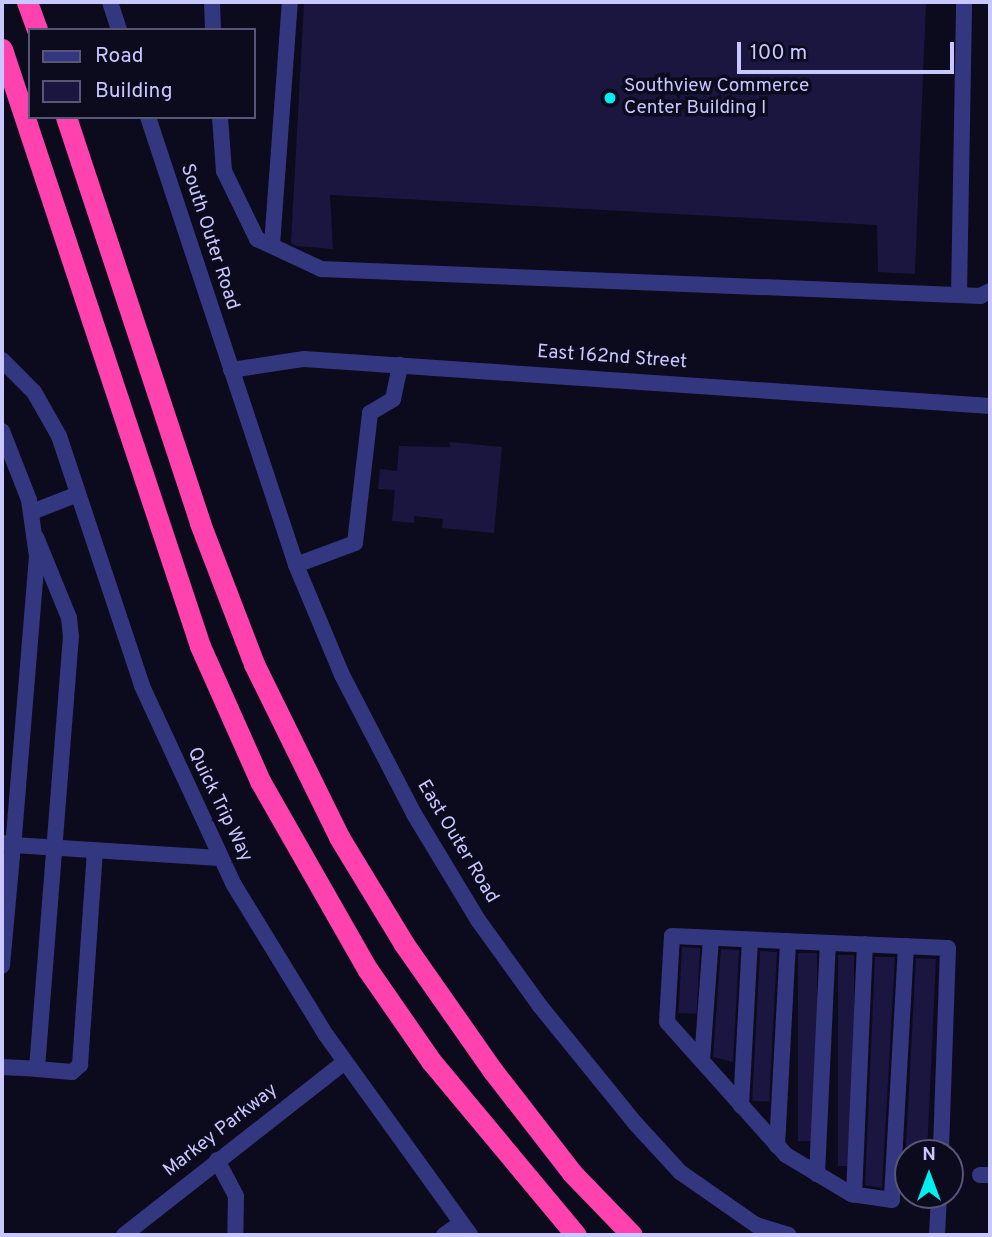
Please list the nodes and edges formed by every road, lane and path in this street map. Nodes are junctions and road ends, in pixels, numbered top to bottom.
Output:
1 (27, 2) edge
2 (110, 2) edge
3 (212, 2) edge
4 (290, 2) edge
5 (964, 2) edge
6 (36, 28) edge
7 (118, 28) edge
8 (213, 28) edge
9 (2, 49) edge
10 (67, 119) edge
11 (149, 119) edge
12 (220, 119) edge
13 (272, 245) junction
14 (990, 291) edge
15 (959, 295) junction
16 (2, 360) edge
17 (400, 365) junction
18 (231, 370) junction
19 (990, 406) edge
20 (2, 431) edge
21 (78, 494) junction
22 (32, 512) junction
23 (36, 537) junction
24 (296, 565) junction
25 (7, 844) edge
26 (52, 848) junction
27 (95, 851) junction
28 (220, 858) junction
29 (711, 938) junction
30 (750, 940) junction
31 (788, 941) junction
32 (828, 943) junction
33 (865, 944) junction
34 (906, 946) junction
35 (2, 966) edge
36 (702, 1061) junction
37 (345, 1062) junction
38 (2, 1067) edge
39 (37, 1069) junction
40 (741, 1106) junction
41 (941, 1139) edge
42 (778, 1146) junction
43 (217, 1160) junction
44 (817, 1174) junction
45 (854, 1195) junction
46 (552, 1208) junction
47 (938, 1209) edge
48 (609, 1212) junction
49 (465, 1229) edge
50 (124, 1235) edge
51 (235, 1235) edge
52 (444, 1235) edge
53 (566, 1235) edge
54 (576, 1235) edge
55 (632, 1235) edge
56 (646, 1235) edge
57 (788, 1235) edge
58 (937, 1235) edge

1 - 6 highway
2 - 7 street
3 - 8 street
4 - 13 street
5 - 15 street
9 - 46 highway
10 - 48 highway
11 - 18 street, South Outer Road
12 - 13 street
13 - 15 street
14 - 15 street
16 - 21 street, Quick Trip Way
17 - 18 street, East 162nd Street
17 - 19 street, East 162nd Street
17 - 24 street
18 - 24 street, East Outer Road
20 - 22 street
21 - 22 street
21 - 28 street, Quick Trip Way
22 - 23 street
23 - 25 street
23 - 26 street
24 - 57 street, East Outer Road
25 - 26 street
25 - 35 street
26 - 27 street
26 - 39 street
27 - 28 street
27 - 39 street
28 - 37 street, Quick Trip Way
29 - 30 street
29 - 36 street
29 - 36 street
30 - 31 street
30 - 40 street
31 - 32 street
31 - 42 street
32 - 33 street
32 - 44 street
33 - 34 street
33 - 45 street
34 - 41 street
34 - 45 street
36 - 40 street
37 - 43 street, Markey Parkway
37 - 49 street, Quick Trip Way
38 - 39 street
40 - 42 street
42 - 44 street
43 - 50 street, Markey Parkway
43 - 51 street
44 - 45 street
46 - 53 highway
46 - 54 highway
47 - 58 street
48 - 55 highway
48 - 56 highway
49 - 52 street

